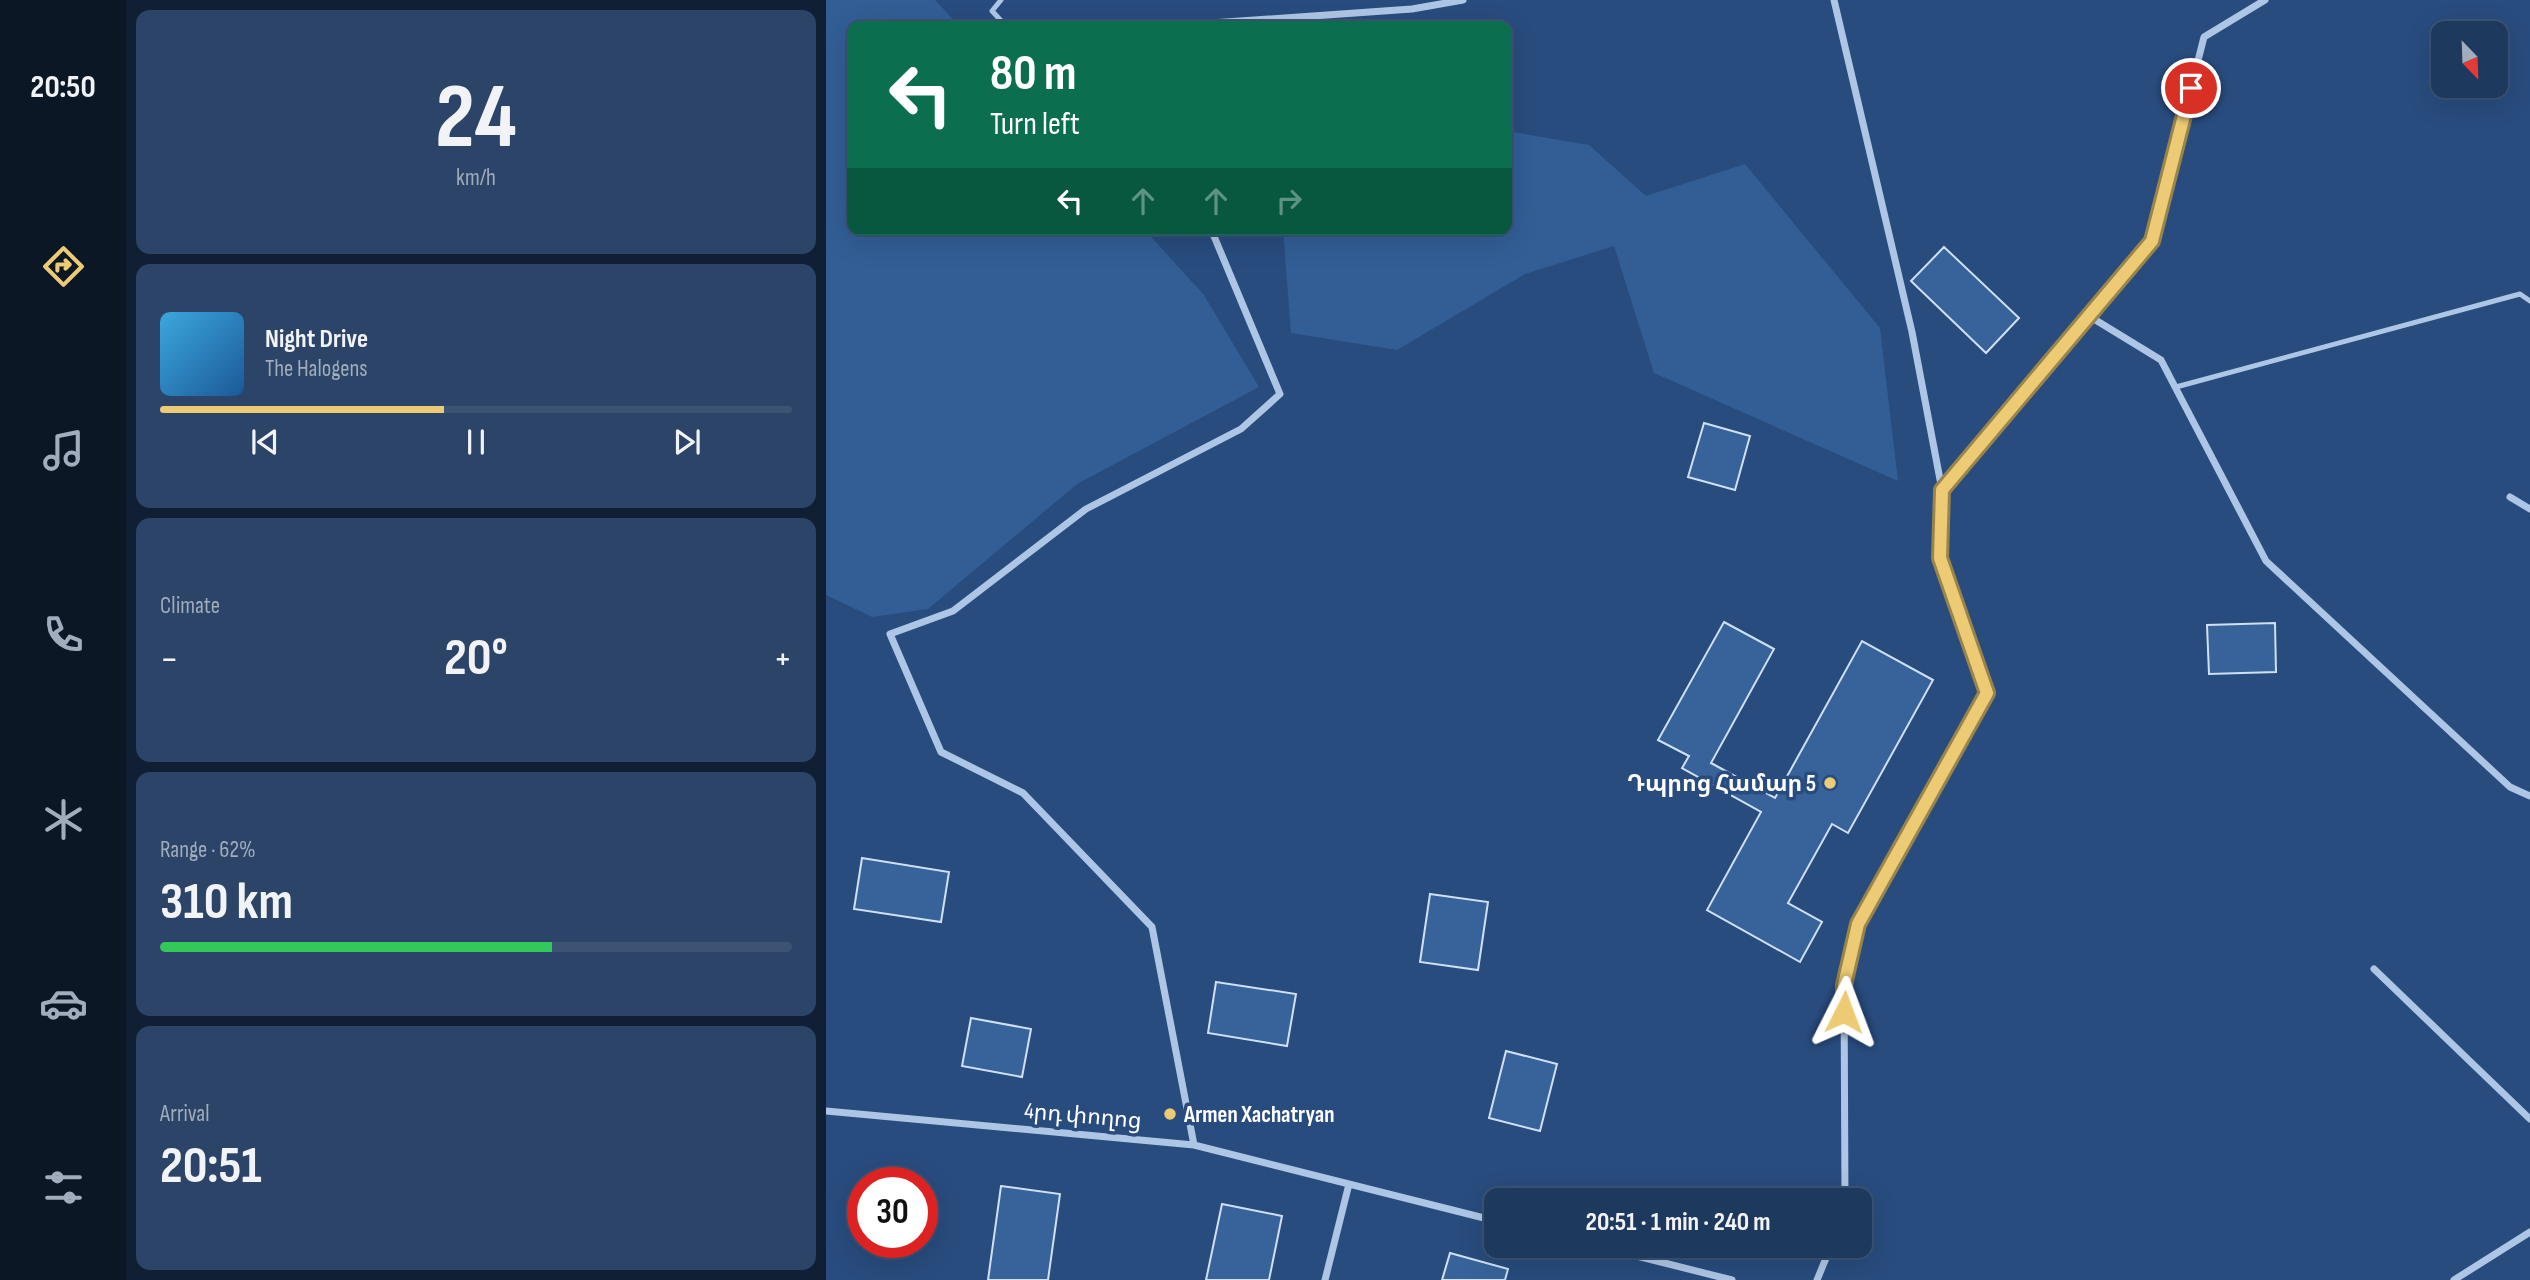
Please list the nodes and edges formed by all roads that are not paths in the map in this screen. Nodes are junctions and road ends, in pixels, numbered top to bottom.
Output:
1 (1001, 0) edge
2 (1464, 0) edge
3 (1834, 0) edge
4 (2265, 0) edge
5 (1001, 21) edge
6 (1240, 21) edge
7 (1214, 235) edge
8 (2530, 301) edge
9 (2089, 316) junction
10 (2176, 387) junction
11 (1942, 490) junction
12 (2510, 497) dead end
13 (2530, 509) edge
14 (2530, 796) edge
15 (2374, 969) dead end
16 (826, 1111) edge
17 (2530, 1119) edge
18 (1194, 1145) junction
19 (1349, 1184) junction
20 (1845, 1188) edge
21 (1484, 1218) edge
22 (2530, 1232) edge
23 (1645, 1258) edge
24 (1826, 1258) edge
25 (1325, 1280) edge
26 (1732, 1280) edge
27 (1817, 1280) edge
28 (2454, 1280) edge

1 - 5 lane
2 - 6 street
3 - 11 street
4 - 9 street
7 - 18 street
8 - 10 lane
9 - 10 street
9 - 11 street
10 - 14 street
11 - 20 street
12 - 13 street
15 - 17 street
16 - 18 street, 4րդ փողոց
18 - 19 street, 4րդ փողոց
19 - 21 street, 4րդ փողոց
19 - 25 street
22 - 28 street
23 - 26 street
24 - 27 street

